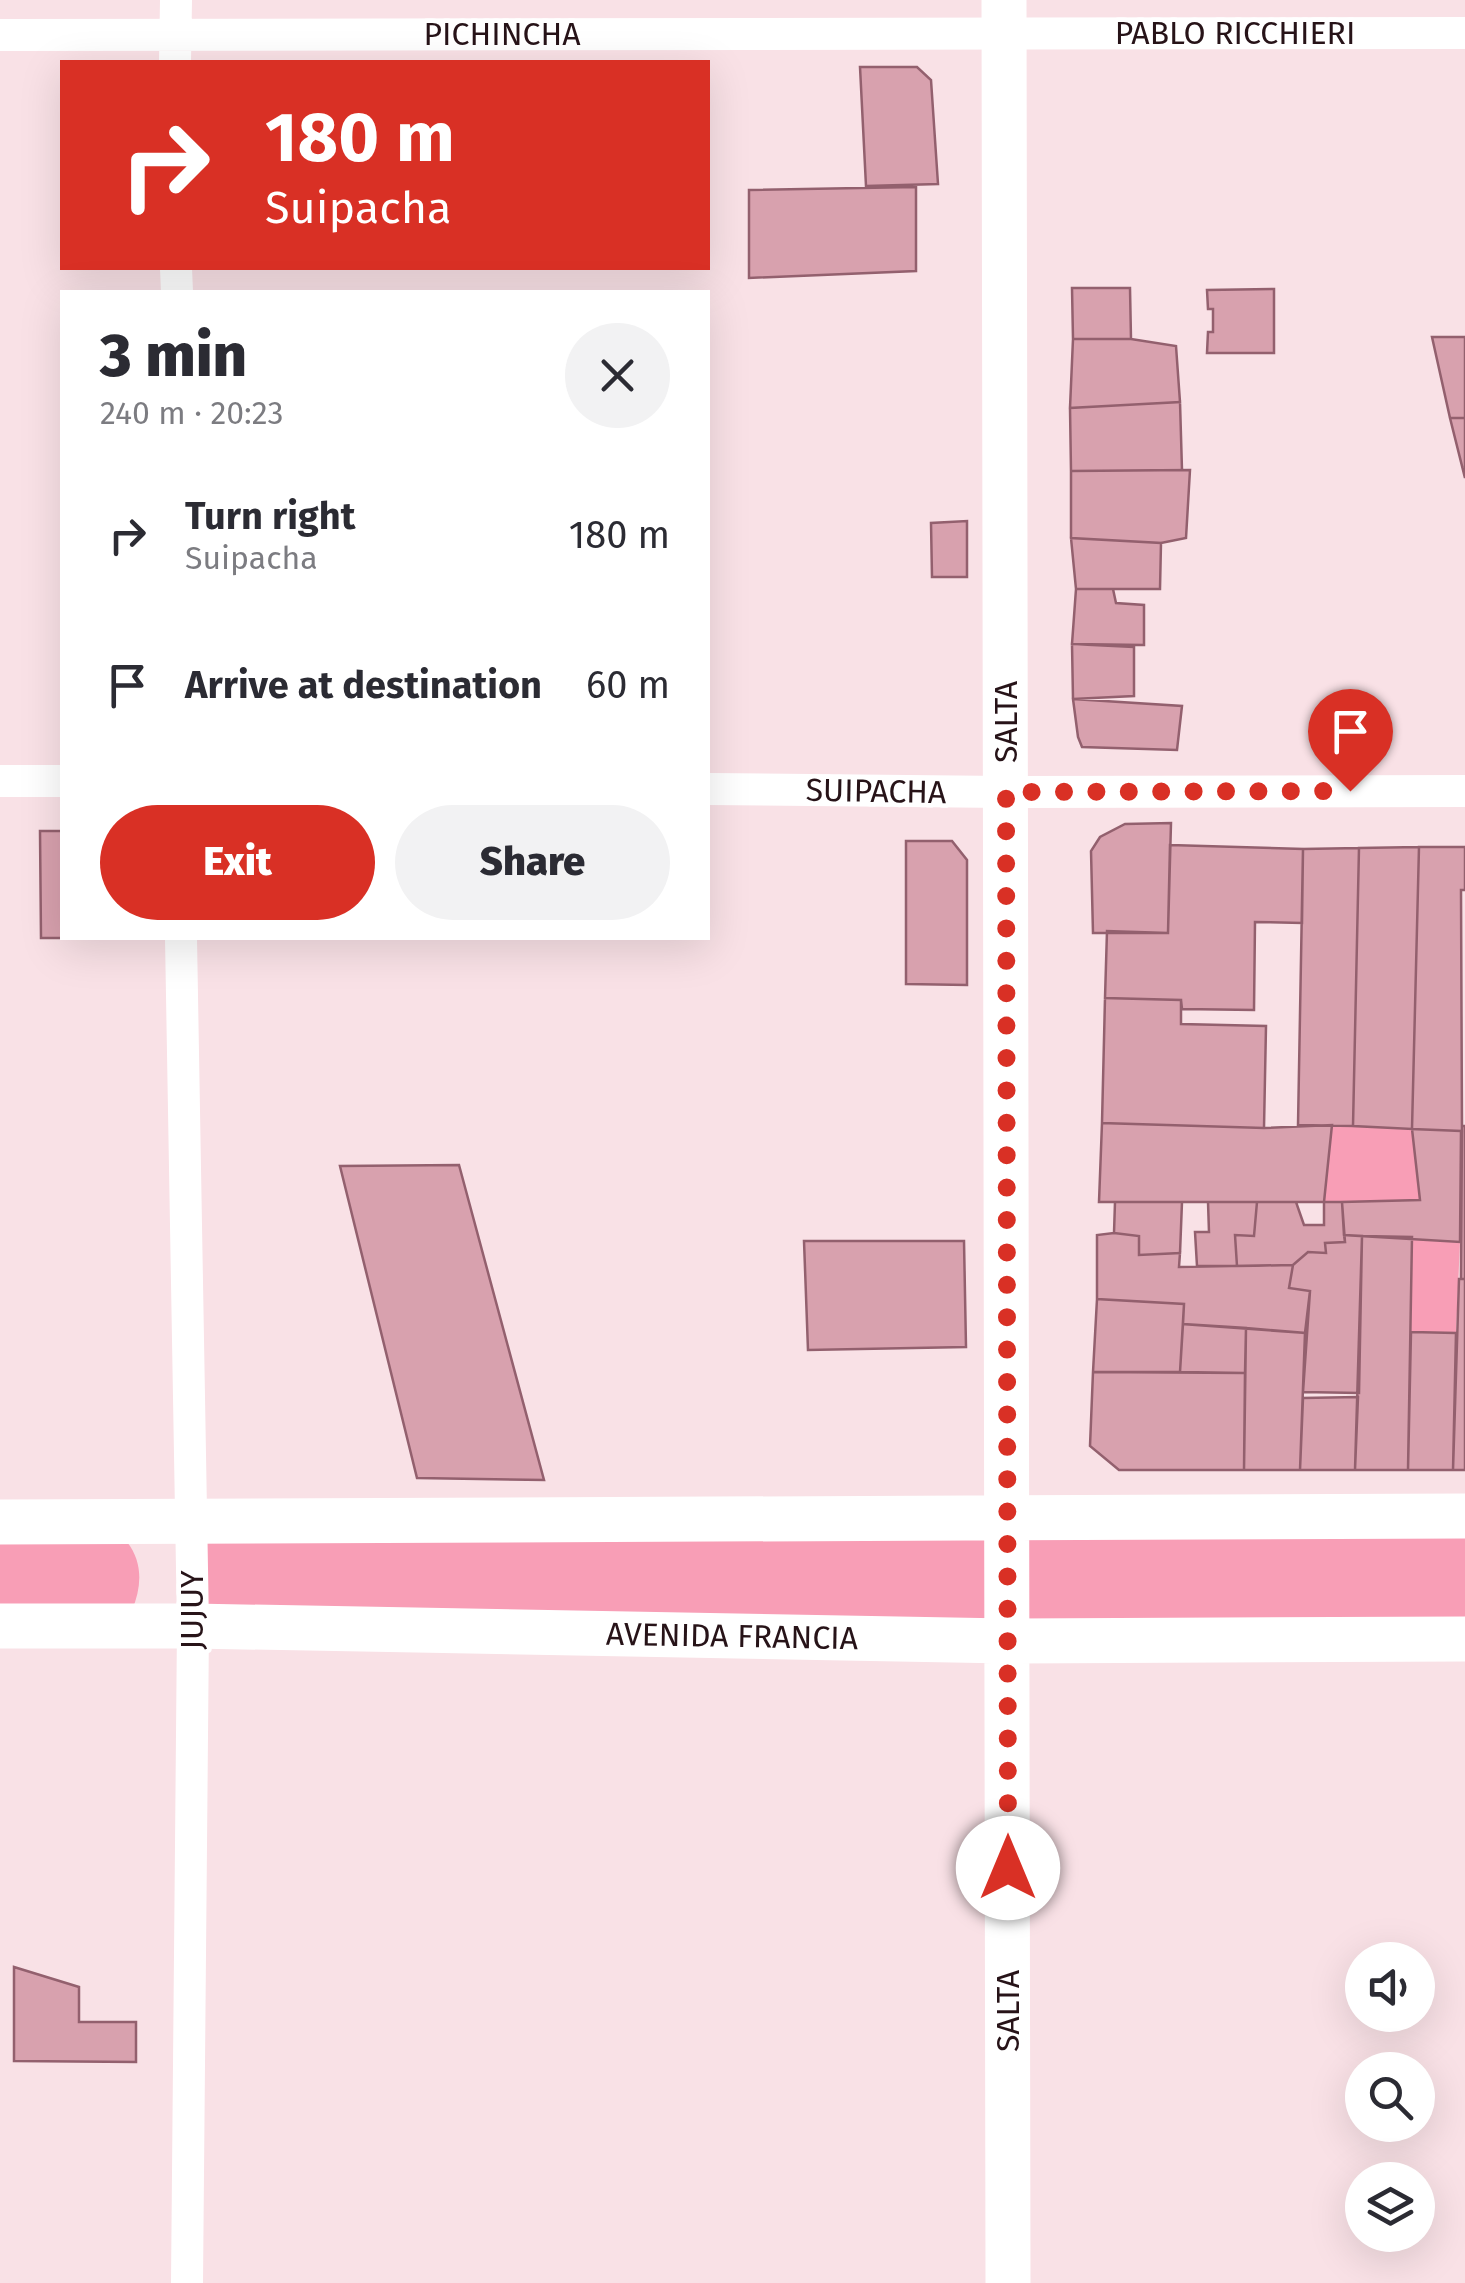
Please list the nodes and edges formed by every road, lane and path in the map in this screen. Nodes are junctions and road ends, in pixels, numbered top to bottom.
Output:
1 (176, 0) edge
2 (1004, 17) edge
3 (1465, 33) edge
4 (0, 34) edge
5 (175, 48) edge
6 (0, 781) edge
7 (60, 781) edge
8 (710, 788) edge
9 (1465, 790) edge
10 (1006, 792) junction
11 (181, 940) edge
12 (1465, 1516) edge
13 (1007, 1518) junction
14 (191, 1521) junction
15 (0, 1522) edge
16 (0, 1626) edge
17 (193, 1626) junction
18 (1465, 1638) edge
19 (1007, 1641) junction
20 (187, 2283) edge
21 (1008, 2283) edge

1 - 5 street
2 - 3 street, PABLO RICCHIERI
2 - 5 street, PICHINCHA
2 - 10 street, SALTA
4 - 5 street, PICHINCHA
6 - 7 street
8 - 10 street, SUIPACHA
9 - 10 street, SUIPACHA
10 - 13 street, SALTA
11 - 14 street, JUJUY
12 - 13 street
13 - 14 street
13 - 19 street, SALTA
14 - 15 street
14 - 17 street, JUJUY
16 - 17 street, AVENIDA FRANCIA
17 - 19 street, AVENIDA FRANCIA
17 - 20 street, JUJUY
18 - 19 street, AVENIDA FRANCIA
19 - 21 street, SALTA

